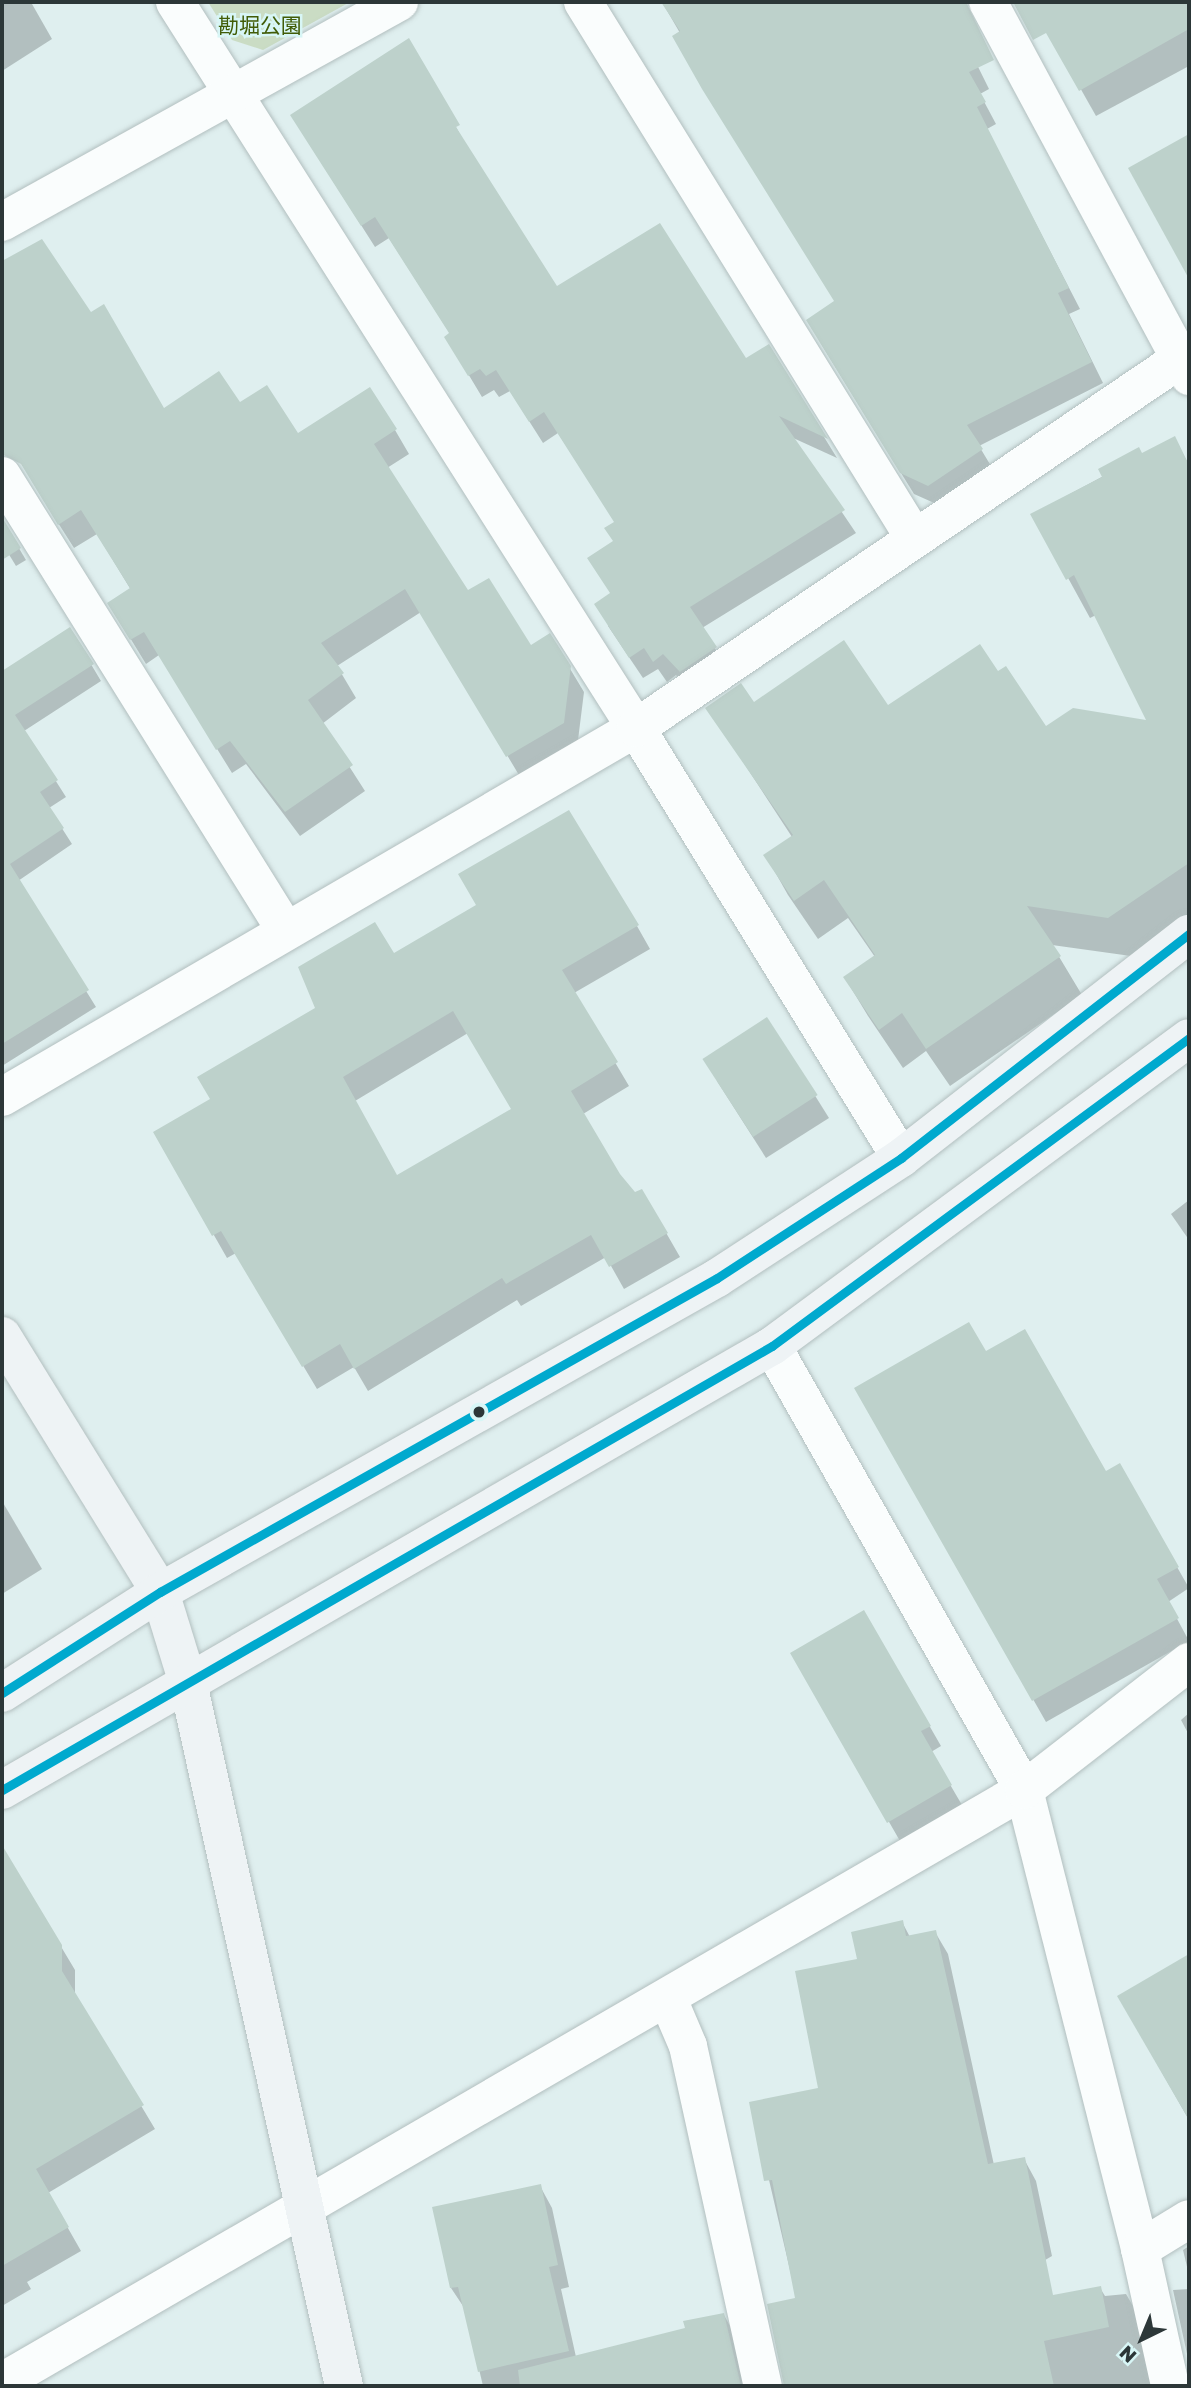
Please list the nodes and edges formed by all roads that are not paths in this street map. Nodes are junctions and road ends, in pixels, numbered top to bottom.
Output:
1 (176, 2) edge
2 (399, 2) edge
3 (583, 2) edge
4 (988, 2) edge
5 (232, 93) junction
6 (2, 222) edge
7 (1186, 363) edge
8 (2, 476) edge
9 (915, 539) junction
10 (636, 728) junction
11 (286, 931) junction
12 (1189, 934) edge
13 (1189, 1038) edge
14 (2, 1097) edge
15 (901, 1158) junction
16 (2, 1336) edge
17 (772, 1346) junction
18 (160, 1592) junction
19 (1189, 1662) edge
20 (188, 1683) junction
21 (2, 1693) edge
22 (2, 1790) edge
23 (1024, 1790) junction
24 (668, 1999) junction
25 (305, 2209) junction
26 (1189, 2219) edge
27 (1140, 2249) junction
28 (2, 2382) edge
29 (344, 2386) edge
30 (763, 2386) edge
31 (1170, 2386) edge

1 - 5 street
2 - 5 street
3 - 9 street
4 - 7 street
5 - 6 street
5 - 10 street
7 - 9 street
8 - 11 street
9 - 10 street
10 - 11 street
10 - 15 street
11 - 14 street
12 - 15 street
13 - 17 street
15 - 18 street
16 - 18 street
17 - 20 street
17 - 23 street
18 - 20 street
18 - 21 street
19 - 23 street
20 - 22 street
20 - 25 street
23 - 24 street
23 - 27 street
24 - 25 street
24 - 30 street
25 - 28 street
25 - 29 street
26 - 27 street
27 - 31 street

